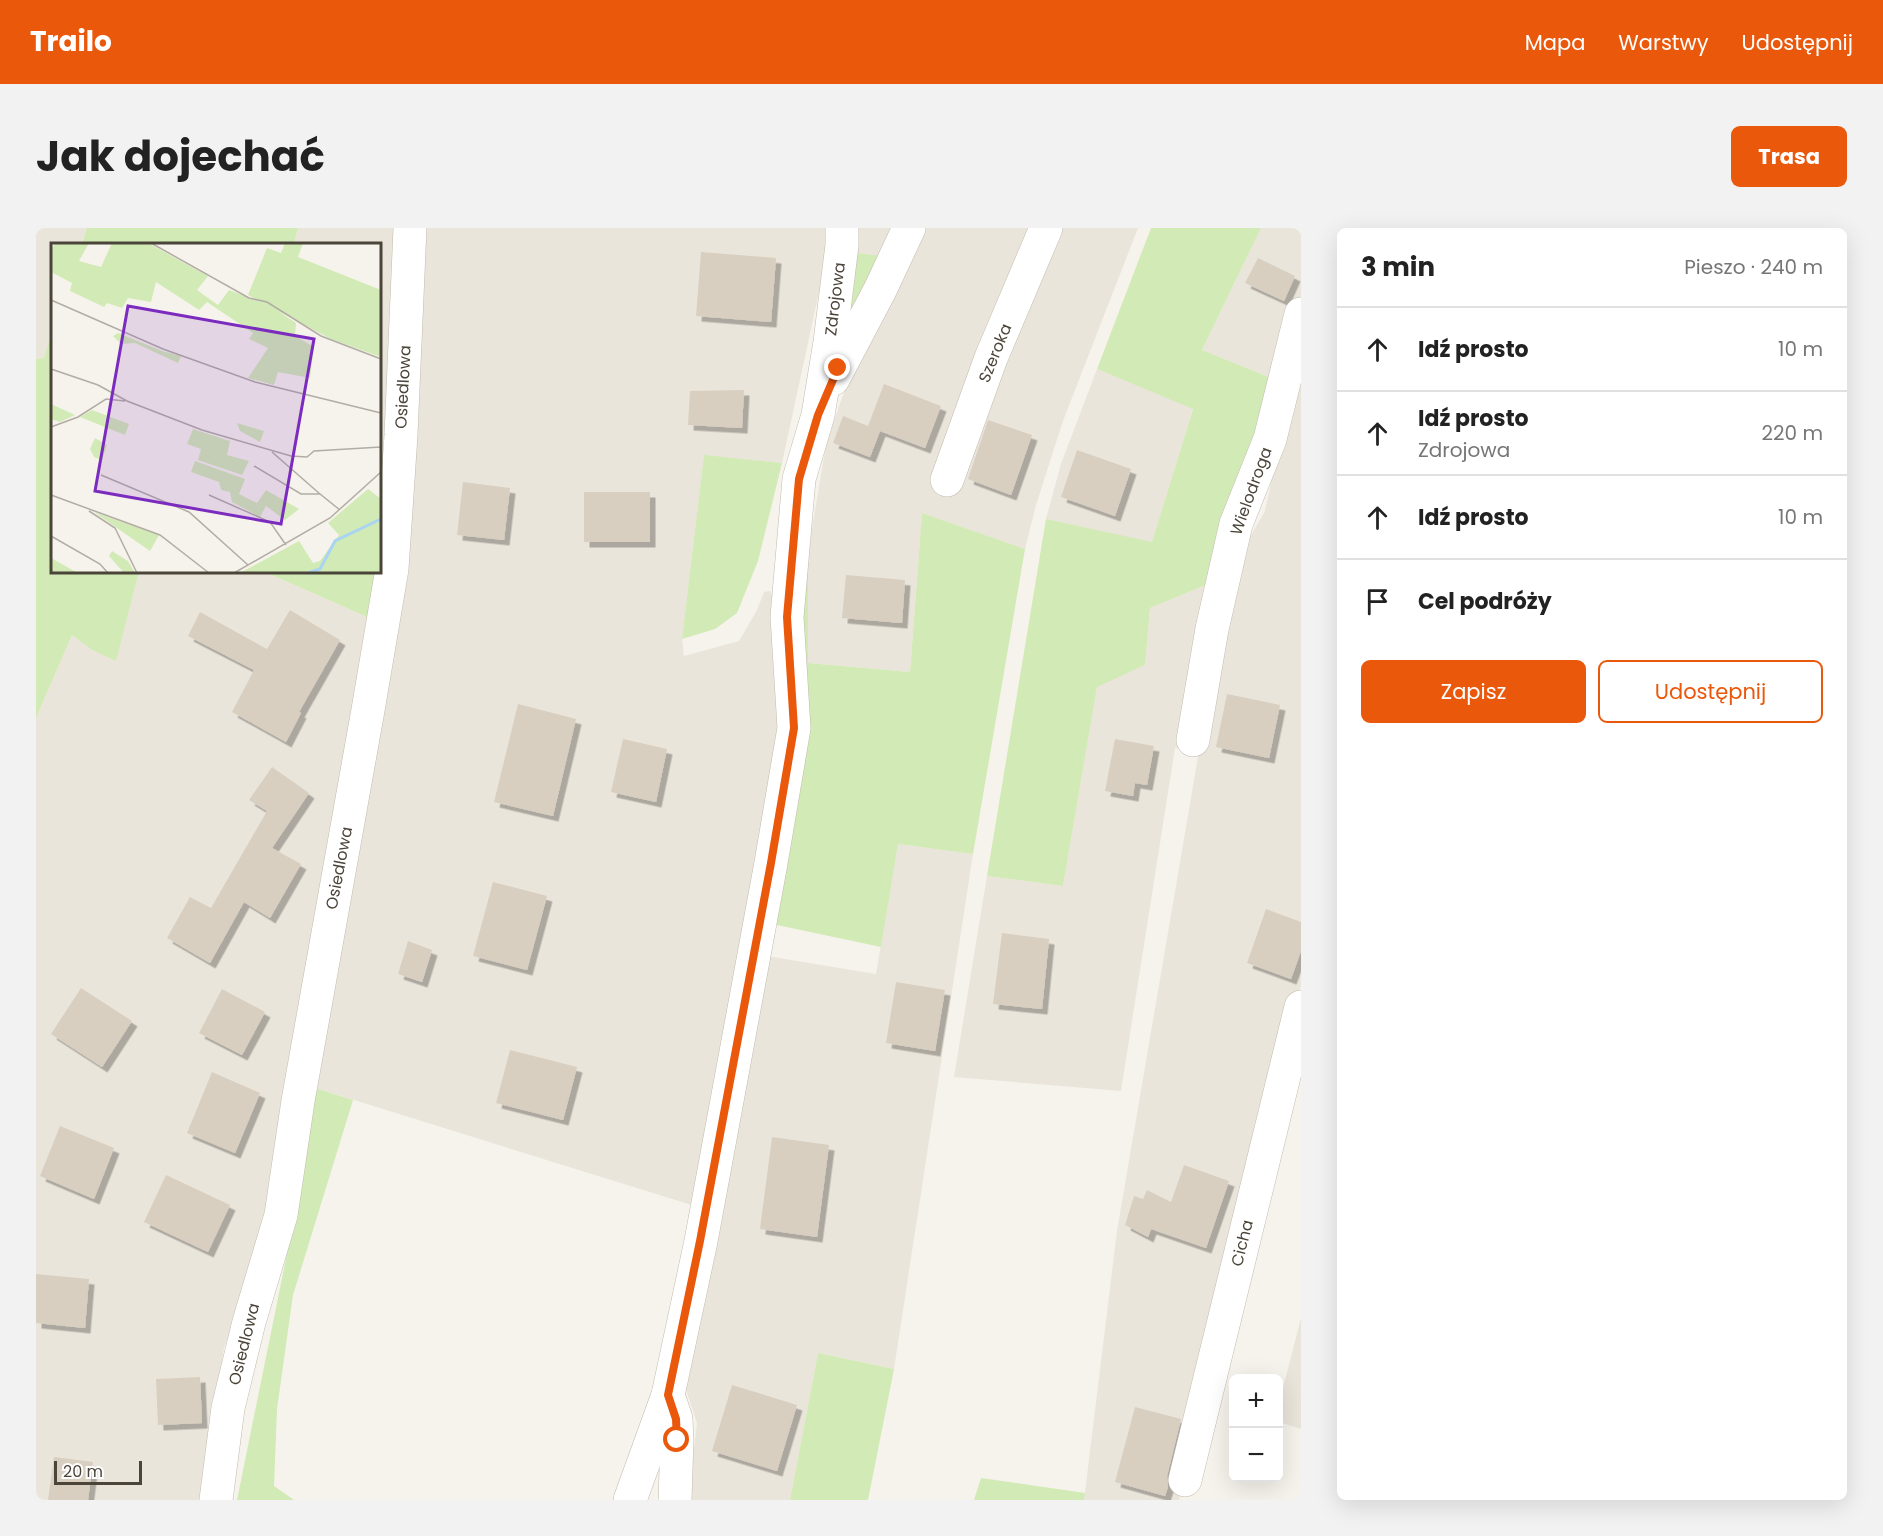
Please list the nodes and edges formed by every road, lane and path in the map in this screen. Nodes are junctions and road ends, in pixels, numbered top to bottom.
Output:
1 (410, 228) edge
2 (842, 228) edge
3 (909, 228) edge
4 (1046, 228) edge
5 (1301, 314) edge
6 (818, 415) junction
7 (947, 480) dead end
8 (1192, 740) dead end
9 (1301, 1007) edge
10 (668, 1395) junction
11 (1185, 1480) dead end
12 (216, 1500) edge
13 (630, 1500) edge
14 (675, 1500) edge

1 - 12 street, Osiedlowa
2 - 6 street, Zdrojowa
3 - 6 street
4 - 7 street, Szeroka
5 - 8 street, Wielodroga
6 - 10 street, Zdrojowa
9 - 11 street, Cicha
10 - 13 street, Zdrojowa
10 - 14 street

